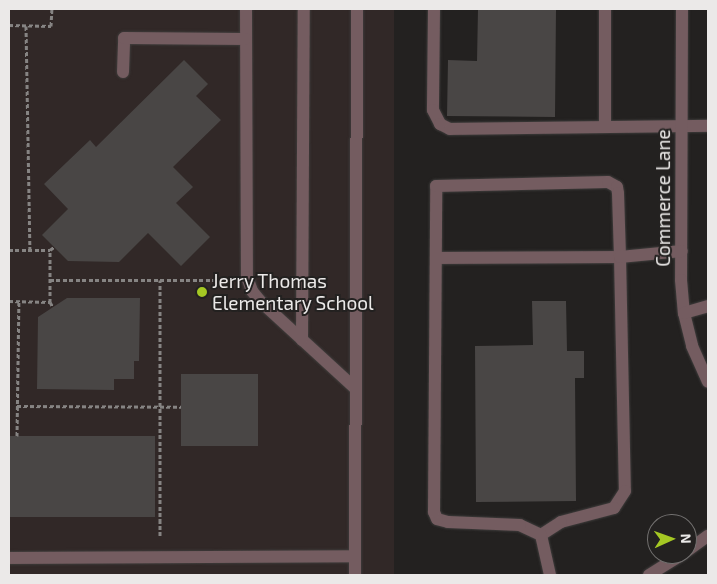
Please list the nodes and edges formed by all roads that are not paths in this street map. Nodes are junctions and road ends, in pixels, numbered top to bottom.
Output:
1 (246, 9) edge
2 (304, 9) edge
3 (358, 9) edge
4 (434, 9) edge
5 (605, 9) edge
6 (682, 9) edge
7 (245, 39) junction
8 (123, 72) dead end
9 (682, 126) junction
10 (708, 126) edge
11 (605, 127) junction
12 (682, 251) junction
13 (620, 257) junction
14 (436, 258) junction
15 (708, 306) edge
16 (684, 313) junction
17 (302, 340) junction
18 (708, 382) edge
19 (355, 388) junction
20 (541, 535) junction
21 (708, 536) edge
22 (697, 544) edge
23 (354, 556) junction
24 (9, 558) edge
25 (667, 564) edge
26 (355, 575) edge
27 (550, 575) edge
28 (649, 575) edge

1 - 7 street
2 - 17 street
3 - 19 street
4 - 11 street
5 - 11 street
6 - 9 street, Commerce Lane
7 - 8 street
7 - 17 street
9 - 10 street
9 - 11 street
9 - 12 street, Commerce Lane
12 - 13 street
12 - 16 street, Commerce Lane
13 - 14 street
13 - 14 street
13 - 20 street
14 - 20 street
15 - 16 street
16 - 18 street, Commerce Lane
17 - 19 street
19 - 23 street
20 - 27 street
21 - 22 street
23 - 24 street
23 - 26 street
25 - 28 street

